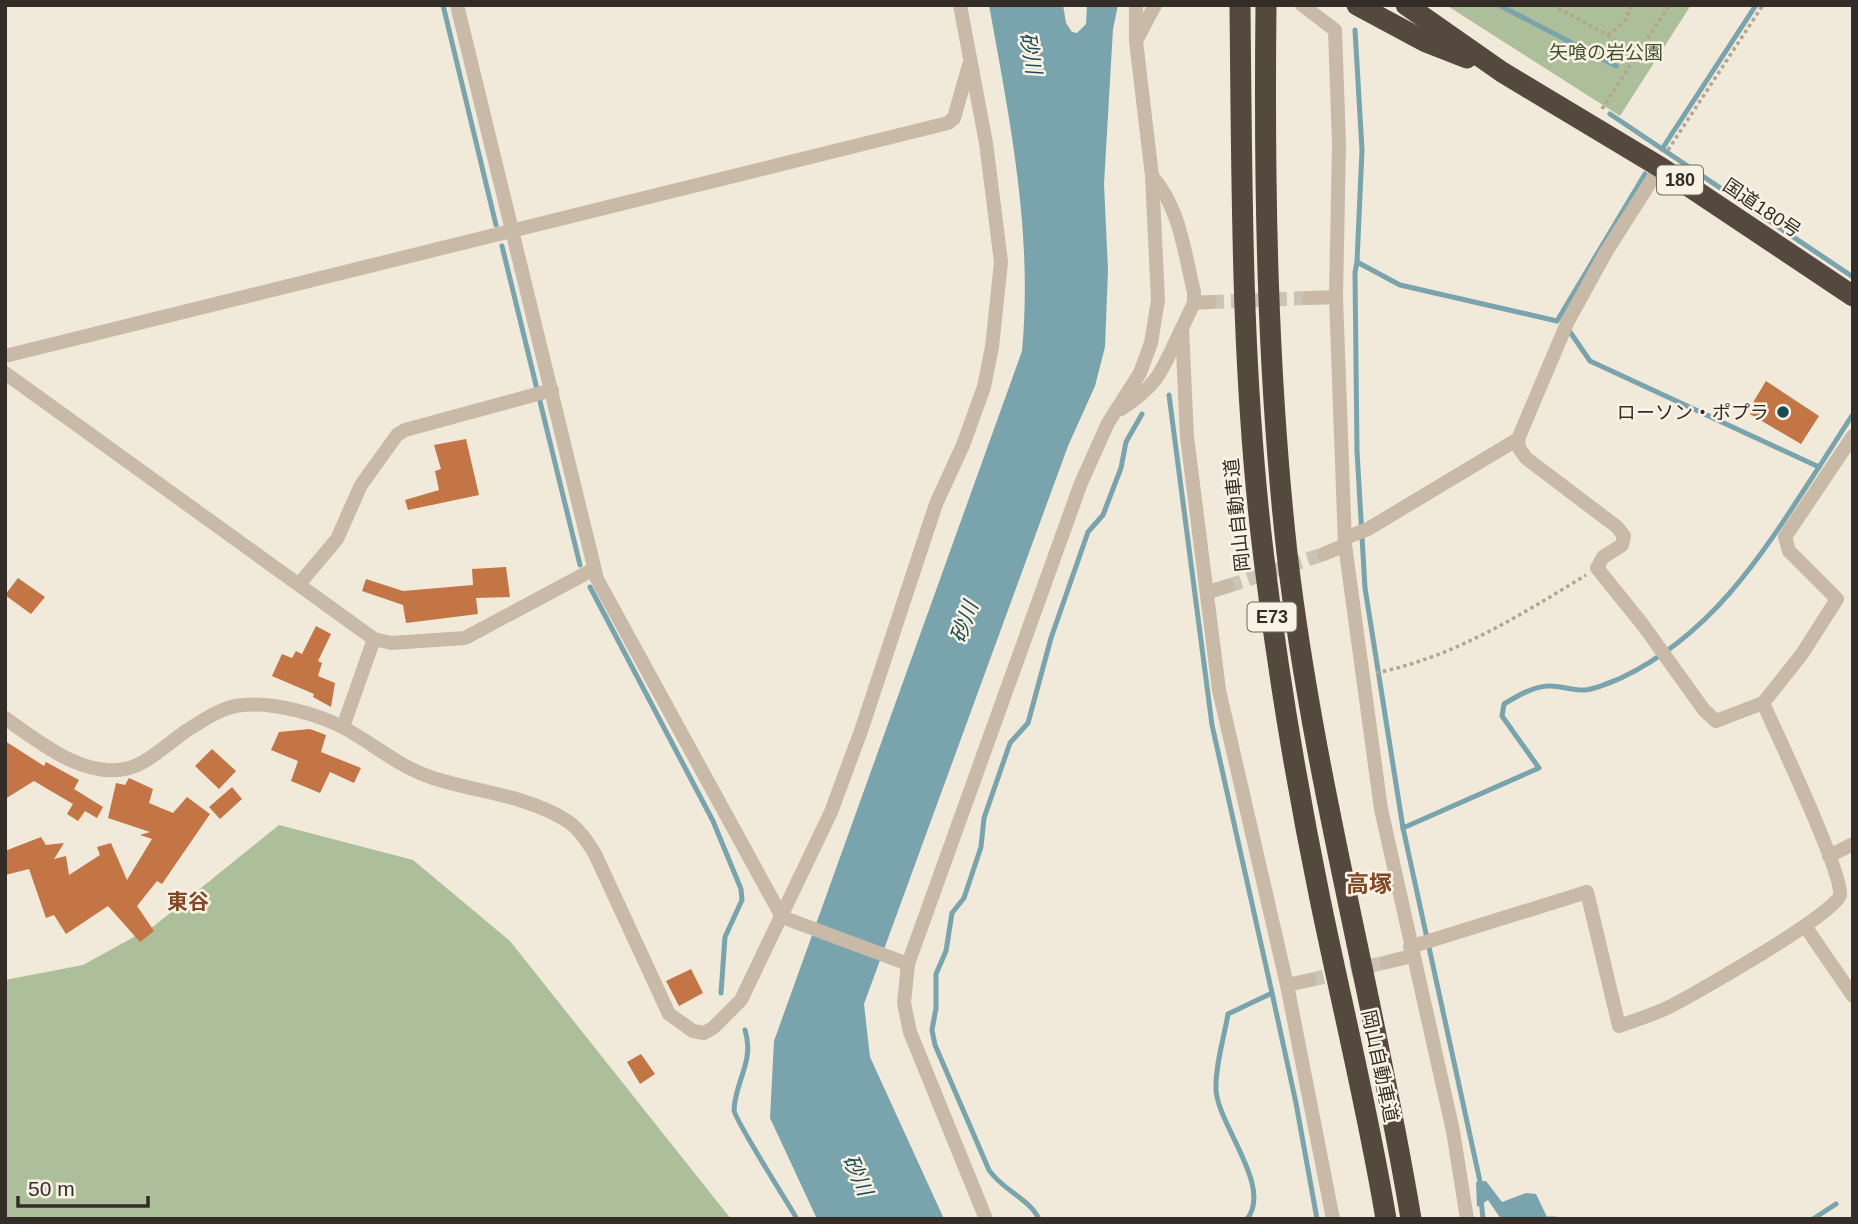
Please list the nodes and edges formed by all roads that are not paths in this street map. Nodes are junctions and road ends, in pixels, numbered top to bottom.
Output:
1 (457, 5) edge
2 (960, 5) edge
3 (1136, 5) edge
4 (1155, 5) edge
5 (1240, 5) edge
6 (1302, 5) edge
7 (1357, 5) edge
8 (1376, 5) edge
9 (1406, 5) edge
10 (1266, 10) edge
11 (1136, 41) junction
12 (970, 60) junction
13 (1502, 72) junction
14 (1665, 158) junction
15 (1152, 176) junction
16 (512, 229) junction
17 (1853, 296) edge
18 (1336, 297) junction
19 (1309, 298) tunnel mouth
20 (1210, 302) tunnel mouth
21 (1194, 303) junction
22 (1182, 328) junction
23 (5, 356) edge
24 (5, 373) edge
25 (542, 392) junction
26 (1115, 413) junction
27 (1853, 436) edge
28 (1518, 439) junction
29 (1348, 539) junction
30 (1324, 554) tunnel mouth
31 (594, 569) junction
32 (300, 583) junction
33 (1228, 586) tunnel mouth
34 (1208, 592) junction
35 (374, 639) junction
36 (1763, 703) junction
37 (5, 718) edge
38 (343, 727) junction
39 (1853, 844) edge
40 (1829, 856) junction
41 (788, 919) junction
42 (1805, 926) junction
43 (1419, 946) junction
44 (902, 962) junction
45 (1387, 962) tunnel mouth
46 (1310, 980) tunnel mouth
47 (1287, 985) junction
48 (1853, 996) edge
49 (986, 1219) edge
50 (1333, 1219) edge
51 (1386, 1219) edge
52 (1411, 1219) edge
53 (1467, 1219) edge

1 - 16 street
2 - 12 street
3 - 11 street
4 - 11 street
5 - 51 highway, 岡山自動車道 / E73
6 - 18 street
7 - 13 highway
8 - 13 highway, 国道180号 / 180
9 - 13 highway, 国道180号 / 180
10 - 52 highway, 岡山自動車道 / E73
11 - 15 street
12 - 16 street
12 - 41 street
13 - 14 highway, 国道180号 / 180
14 - 17 highway, 国道180号 / 180
14 - 28 street
15 - 21 street
15 - 26 street
16 - 23 street
16 - 25 street
18 - 19 street
18 - 29 street
20 - 21 street
21 - 22 street
22 - 26 street
22 - 34 street
24 - 32 street
25 - 31 street
25 - 32 street
26 - 44 street
27 - 36 street
28 - 29 street
28 - 36 street
29 - 30 street
29 - 43 street
31 - 35 street
31 - 41 street
32 - 35 street
33 - 34 street
34 - 47 street
35 - 38 street
36 - 40 street
37 - 38 street
38 - 41 street
39 - 40 street
40 - 42 street
41 - 44 street
42 - 43 street
42 - 48 street
43 - 45 street
43 - 53 street
44 - 49 street
46 - 47 street
47 - 50 street

